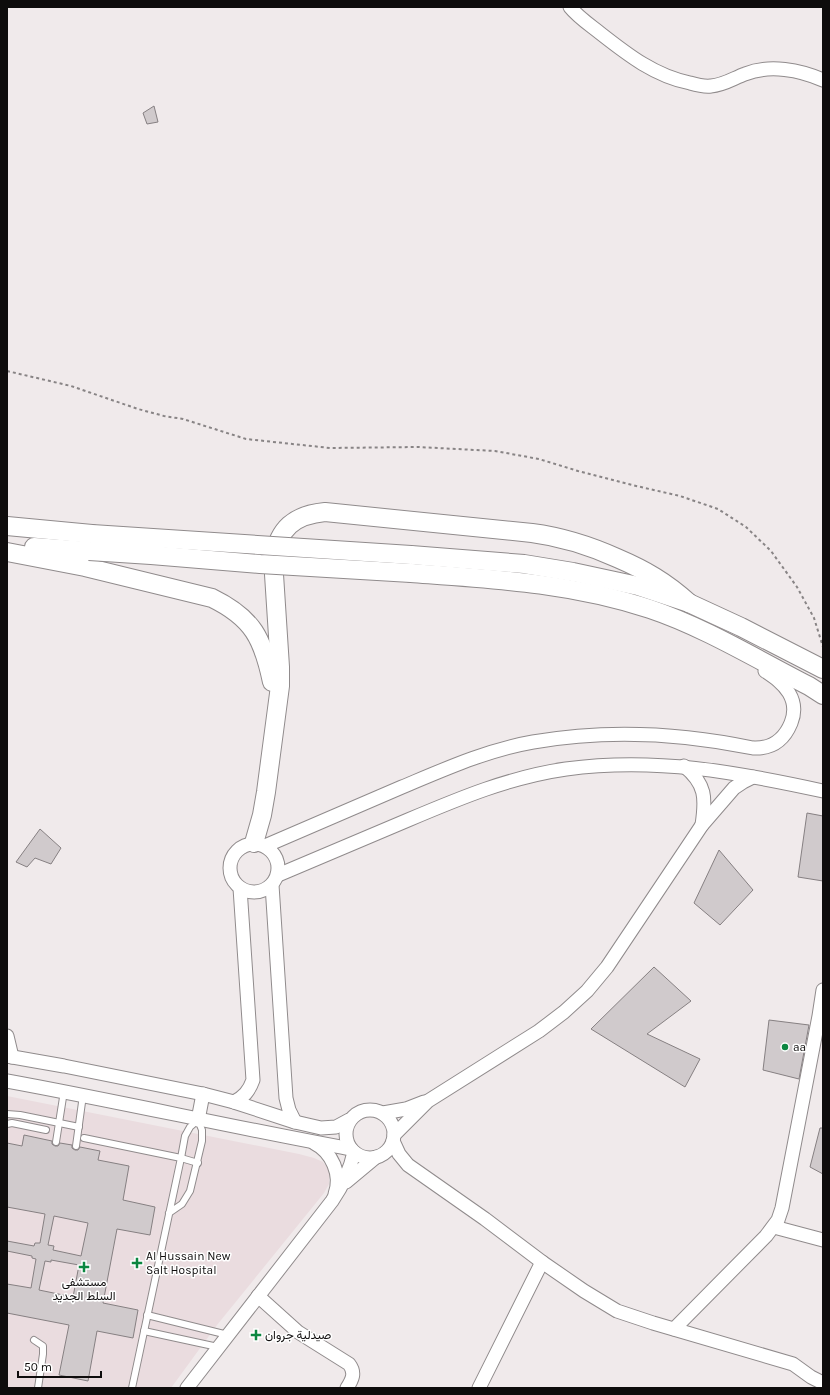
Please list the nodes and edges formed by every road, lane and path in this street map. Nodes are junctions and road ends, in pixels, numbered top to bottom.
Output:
1 (570, 7) edge
2 (823, 80) edge
3 (7, 371) edge
4 (7, 526) edge
5 (90, 542) junction
6 (7, 545) edge
7 (7, 552) edge
8 (411, 564) junction
9 (689, 603) junction
10 (823, 647) edge
11 (742, 651) junction
12 (823, 669) edge
13 (823, 695) edge
14 (278, 705) junction
15 (684, 766) junction
16 (753, 777) junction
17 (823, 791) edge
18 (702, 824) junction
19 (259, 844) junction
20 (275, 880) junction
21 (240, 888) junction
22 (823, 990) edge
23 (821, 1017) edge
24 (7, 1036) edge
25 (10, 1056) edge
26 (7, 1081) edge
27 (64, 1091) junction
28 (203, 1094) junction
29 (84, 1096) junction
30 (428, 1101) junction
31 (234, 1102) junction
32 (383, 1113) junction
33 (7, 1114) edge
34 (198, 1120) junction
35 (350, 1120) junction
36 (295, 1122) junction
37 (59, 1123) junction
38 (7, 1124) edge
39 (79, 1127) junction
40 (46, 1130) dead end
41 (84, 1138) dead end
42 (394, 1138) junction
43 (309, 1141) junction
44 (56, 1142) dead end
45 (76, 1146) dead end
46 (352, 1151) junction
47 (377, 1157) junction
48 (181, 1158) junction
49 (198, 1163) junction
50 (408, 1166) junction
51 (343, 1185) junction
52 (332, 1201) junction
53 (169, 1213) junction
54 (774, 1227) junction
55 (823, 1240) edge
56 (542, 1262) junction
57 (258, 1296) junction
58 (147, 1315) junction
59 (674, 1329) junction
60 (144, 1331) junction
61 (228, 1335) junction
62 (34, 1340) dead end
63 (219, 1347) junction
64 (823, 1383) edge
65 (38, 1388) edge
66 (132, 1388) edge
67 (188, 1388) edge
68 (347, 1388) edge
69 (479, 1388) edge

1 - 2 street
3 - 10 path
4 - 5 main road
5 - 6 main road
5 - 8 main road, bridge
7 - 14 main road
8 - 9 main road
8 - 11 main road
9 - 12 main road
9 - 14 main road
11 - 13 main road
11 - 19 street
14 - 19 main road
15 - 16 street
15 - 18 street
15 - 20 street
16 - 17 street
16 - 18 street
18 - 30 street
19 - 20 street
19 - 21 street
20 - 21 street
20 - 36 street
21 - 31 street
22 - 23 street
23 - 54 street
24 - 25 street
25 - 28 street
26 - 27 street
27 - 29 street
27 - 37 lane
28 - 31 street
28 - 34 street
29 - 34 street
29 - 39 lane
30 - 32 street
30 - 42 street
31 - 36 street
32 - 35 street
32 - 42 street
33 - 37 lane
34 - 43 street
34 - 48 lane
34 - 49 lane
35 - 36 street
35 - 46 street
37 - 39 lane
37 - 44 lane
38 - 40 lane
39 - 45 lane
41 - 48 lane
42 - 47 street
42 - 50 street
43 - 46 street
43 - 52 street
46 - 47 street
46 - 51 street
47 - 50 street
47 - 51 street
48 - 49 lane
48 - 53 lane
49 - 53 lane
50 - 56 street
51 - 52 street
52 - 57 street
53 - 58 lane
54 - 55 street
54 - 59 street
56 - 59 street
56 - 69 street
57 - 61 street
57 - 68 street
58 - 60 lane
58 - 61 lane
59 - 64 street
60 - 63 lane
60 - 66 lane
61 - 63 street
62 - 65 lane
63 - 67 street

